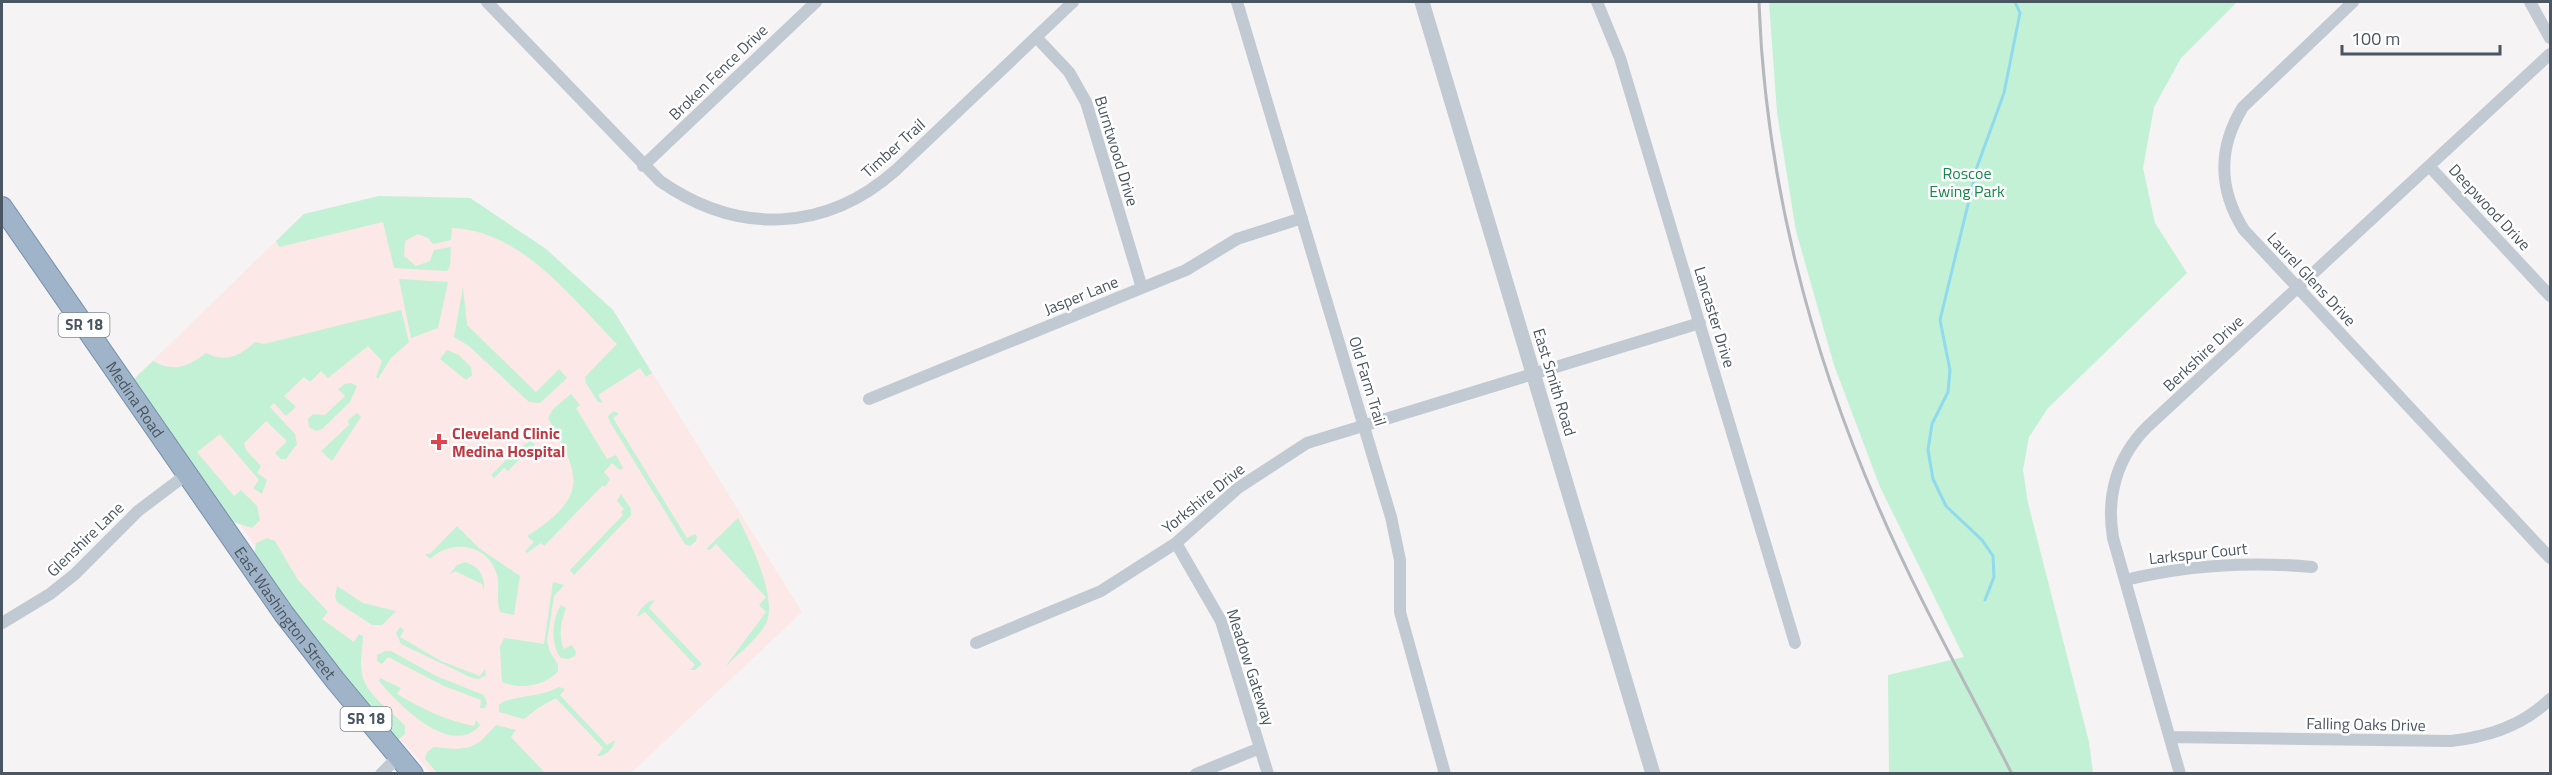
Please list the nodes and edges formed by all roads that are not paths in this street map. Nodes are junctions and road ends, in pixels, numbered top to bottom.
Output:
1 (487, 2) edge
2 (816, 2) edge
3 (1073, 2) edge
4 (1237, 2) edge
5 (1422, 2) edge
6 (1597, 2) edge
7 (2353, 2) edge
8 (2530, 2) edge
9 (1036, 37) junction
10 (2550, 38) edge
11 (2550, 54) edge
12 (643, 166) junction
13 (2430, 166) junction
14 (2, 207) edge
15 (1302, 218) junction
16 (1142, 288) junction
17 (2298, 288) junction
18 (2550, 296) edge
19 (1700, 323) junction
20 (1533, 373) junction
21 (869, 399) dead end
22 (1364, 425) junction
23 (166, 444) joint
24 (187, 474) junction
25 (1176, 543) junction
26 (2550, 558) edge
27 (2312, 567) dead end
28 (2125, 580) junction
29 (2, 623) edge
30 (976, 643) dead end
31 (1795, 644) dead end
32 (2550, 699) edge
33 (2170, 737) junction
34 (1260, 748) junction
35 (398, 757) junction
36 (381, 774) edge
37 (413, 774) edge
38 (1196, 774) edge
39 (1268, 774) edge
40 (1445, 774) edge
41 (1653, 774) edge
42 (2180, 774) edge

1 - 12 street, Timber Trail
2 - 12 street, Broken Fence Drive
3 - 9 street, Timber Trail
4 - 15 street, Old Farm Trail
5 - 20 street, East Smith Road
6 - 19 street, Lancaster Drive
7 - 17 street, Laurel Glens Drive
8 - 10 street
9 - 12 street, Timber Trail
9 - 16 street, Burntwood Drive
11 - 13 street, Berkshire Drive
13 - 17 street, Berkshire Drive
13 - 18 street, Deepwood Drive
14 - 23 highway, Medina Road / SR 18
15 - 16 street, Jasper Lane
15 - 22 street, Old Farm Trail
16 - 21 street, Jasper Lane
17 - 26 street, Laurel Glens Drive
17 - 28 street, Berkshire Drive
19 - 20 street, Yorkshire Drive
19 - 31 street, Lancaster Drive
20 - 22 street, Yorkshire Drive
20 - 41 street, East Smith Road
22 - 25 street, Yorkshire Drive
22 - 40 street, Old Farm Trail
23 - 24 highway, East Washington Street / SR 18
24 - 29 street, Glenshire Lane
24 - 35 highway, East Washington Street / SR 18
25 - 30 street, Yorkshire Drive
25 - 34 street, Meadow Gateway
27 - 28 street, Larkspur Court
28 - 33 street, Berkshire Drive
32 - 33 street, Falling Oaks Drive
33 - 42 street, Berkshire Drive
34 - 38 street
34 - 39 street, Meadow Gateway
35 - 36 street
35 - 37 highway, East Washington Street / SR 18

